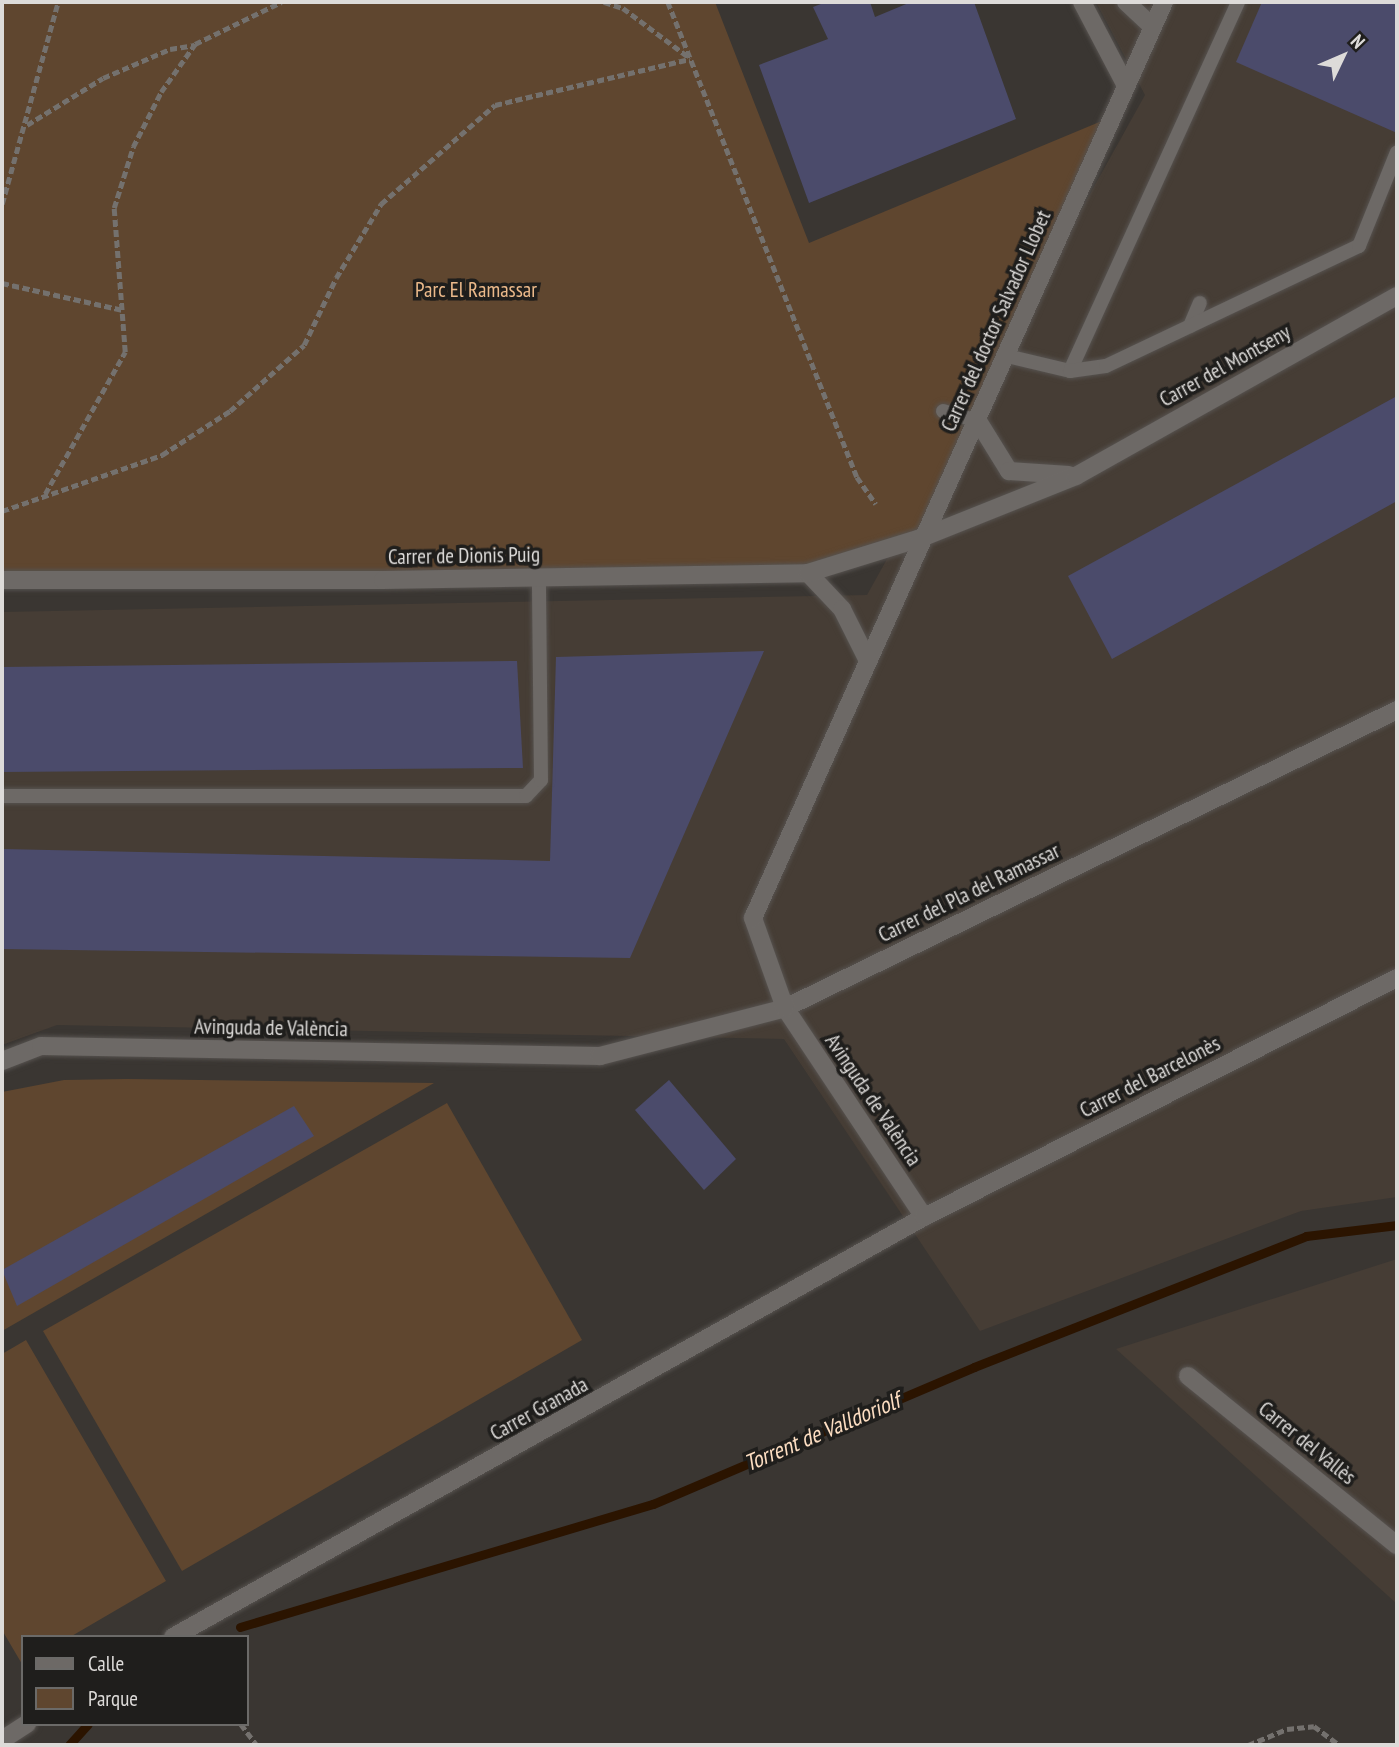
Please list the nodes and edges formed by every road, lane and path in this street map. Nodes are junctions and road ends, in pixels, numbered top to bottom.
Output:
1 (58, 2) edge
2 (281, 2) edge
3 (604, 2) edge
4 (668, 2) edge
5 (1082, 2) edge
6 (1125, 2) edge
7 (1164, 2) edge
8 (1238, 2) edge
9 (1153, 26) junction
10 (195, 44) junction
11 (690, 59) junction
12 (1125, 84) junction
13 (26, 126) junction
14 (1397, 152) edge
15 (2, 204) edge
16 (1296, 259) dead end
17 (1288, 278) junction
18 (2, 283) edge
19 (1397, 296) edge
20 (1200, 303) dead end
21 (123, 310) junction
22 (1190, 326) junction
23 (1007, 356) junction
24 (1070, 371) junction
25 (943, 411) dead end
26 (978, 421) junction
27 (1076, 475) junction
28 (44, 495) junction
29 (876, 504) dead end
30 (2, 511) edge
31 (921, 538) junction
32 (808, 573) junction
33 (539, 578) junction
34 (2, 580) edge
35 (866, 657) junction
36 (1397, 710) edge
37 (2, 796) edge
38 (1397, 978) edge
39 (785, 1008) junction
40 (542, 1055) joint
41 (2, 1061) edge
42 (924, 1217) junction
43 (1188, 1376) dead end
44 (1397, 1545) edge
45 (177, 1635) edge
46 (24, 1726) edge
47 (243, 1726) edge
48 (2, 1740) edge
49 (257, 1745) edge
50 (1248, 1745) edge
51 (1339, 1745) edge

1 - 13 path
2 - 10 path
3 - 11 path
4 - 11 path
5 - 12 street
6 - 9 street
7 - 9 street, Carrer del doctor Salvador Llobet
8 - 24 lane
9 - 12 street, Carrer del doctor Salvador Llobet
10 - 13 path
10 - 21 path
11 - 28 path
11 - 29 path
12 - 23 street, Carrer del doctor Salvador Llobet
13 - 15 path
14 - 17 lane
16 - 17 lane
17 - 22 lane
18 - 21 path
19 - 27 street, Carrer del Montseny
20 - 22 lane
21 - 28 path
22 - 24 lane
23 - 24 lane
23 - 26 street, Carrer del doctor Salvador Llobet
25 - 26 lane
26 - 27 street
26 - 31 street, Carrer del doctor Salvador Llobet
27 - 31 street, Carrer del Montseny
28 - 30 path
31 - 32 street, Carrer de Dionis Puig
31 - 35 street, Carrer del doctor Salvador Llobet
32 - 33 street, Carrer de Dionis Puig
32 - 35 street
33 - 34 street, Carrer de Dionis Puig
33 - 37 lane
35 - 39 street, Carrer del doctor Salvador Llobet
36 - 39 street, Carrer del Pla del Ramassar
38 - 42 street, Carrer del Barcelonès
39 - 40 street, Carrer del Pla del Ramassar
39 - 42 street, Avinguda de València
40 - 41 street, Avinguda de València
42 - 45 street, Carrer Granada
43 - 44 street, Carrer del Vallès
46 - 48 street
47 - 49 path
50 - 51 path

